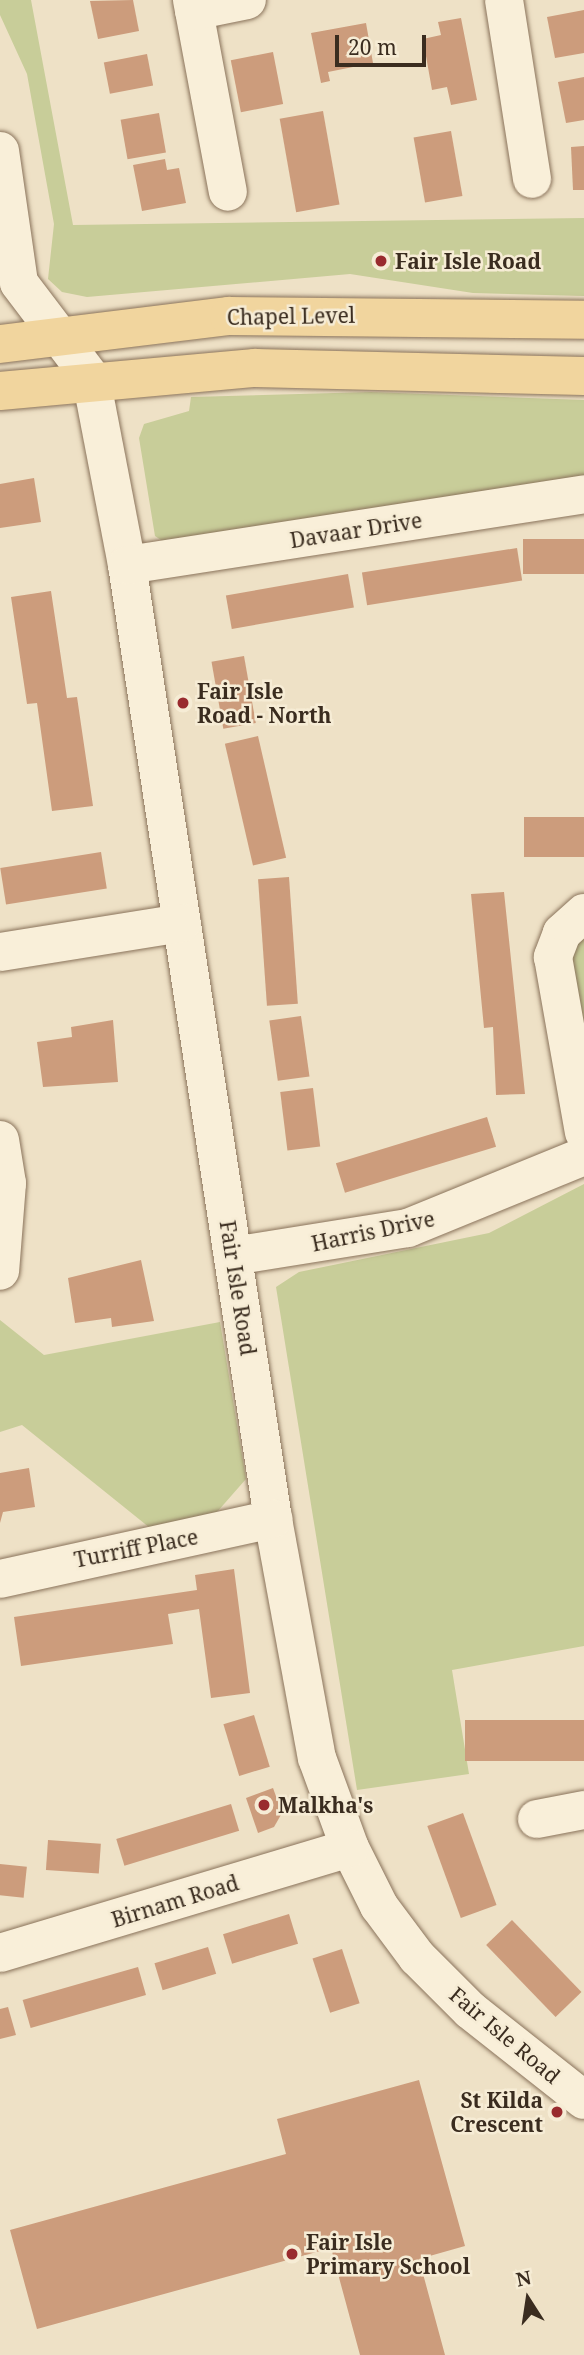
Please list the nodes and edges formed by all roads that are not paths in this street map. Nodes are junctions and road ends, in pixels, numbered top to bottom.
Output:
1 (247, 0) edge
2 (504, 0) edge
3 (193, 5) edge
4 (0, 151) edge
5 (532, 179) dead end
6 (228, 192) dead end
7 (584, 320) edge
8 (58, 337) junction
9 (0, 344) edge
10 (584, 376) edge
11 (91, 379) junction
12 (0, 391) edge
13 (584, 494) edge
14 (127, 565) junction
15 (584, 913) edge
16 (182, 923) junction
17 (0, 952) edge
18 (584, 1132) edge
19 (0, 1140) edge
20 (584, 1156) edge
21 (233, 1256) junction
22 (0, 1271) edge
23 (274, 1519) junction
24 (0, 1579) edge
25 (584, 1810) edge
26 (537, 1819) dead end
27 (350, 1848) junction
28 (0, 1953) edge
29 (584, 2100) edge

1 - 3 street
2 - 5 street
3 - 6 street
4 - 8 street
7 - 8 main road, Chapel Level
8 - 9 main road, Chapel Level
8 - 11 street
10 - 11 main road
11 - 12 main road
11 - 14 street, Fair Isle Road
13 - 14 street, Davaar Drive
14 - 16 street, Fair Isle Road
15 - 18 street
16 - 17 street
16 - 21 street, Fair Isle Road
19 - 22 street
20 - 21 street, Harris Drive
21 - 23 street, Fair Isle Road
23 - 24 street, Turriff Place
23 - 27 street, Fair Isle Road
25 - 26 street
27 - 28 street, Birnam Road
27 - 29 street, Fair Isle Road

